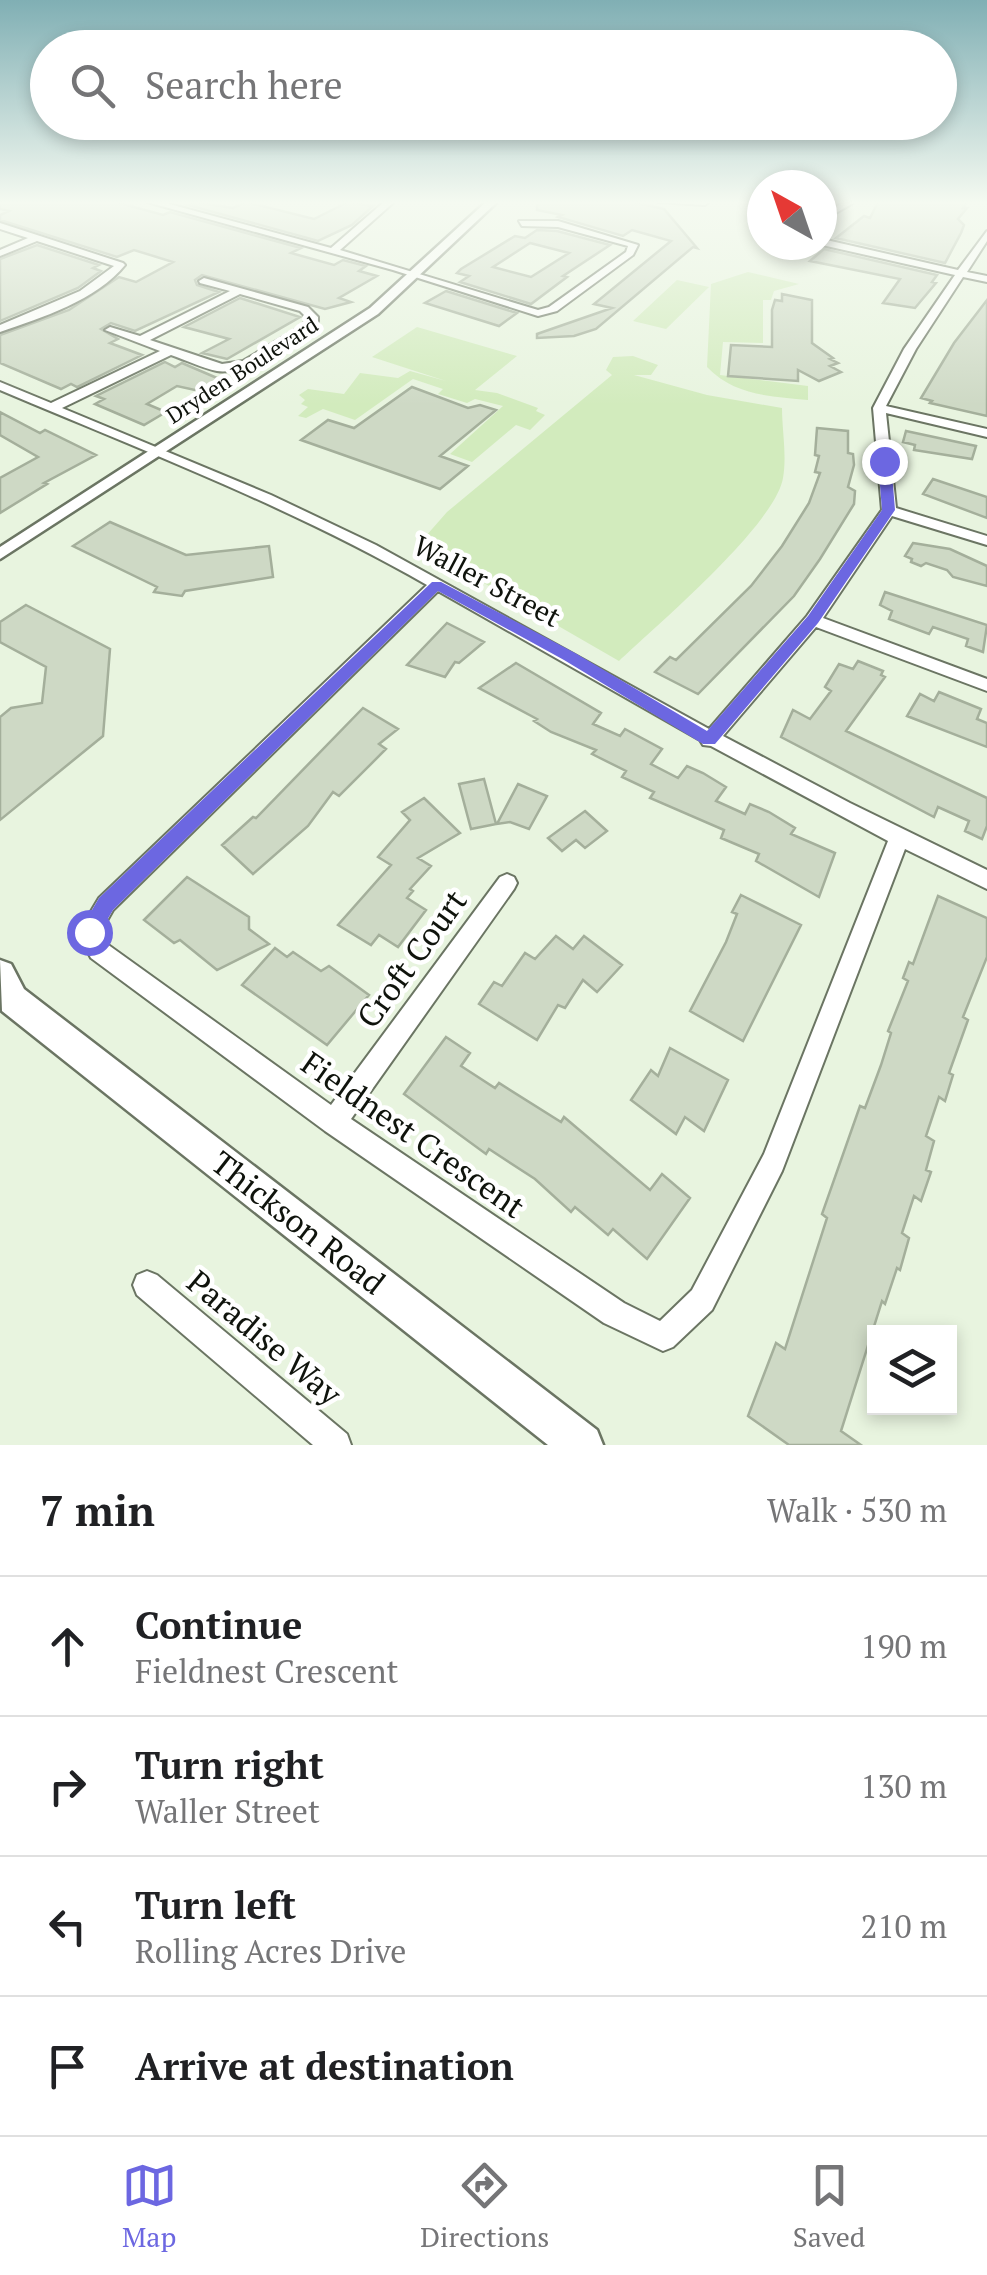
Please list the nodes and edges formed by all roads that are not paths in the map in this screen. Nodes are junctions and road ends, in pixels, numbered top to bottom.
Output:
1 (118, 269) edge
2 (401, 269) edge
3 (423, 269) edge
4 (608, 269) edge
5 (946, 269) edge
6 (964, 269) edge
7 (962, 273) junction
8 (418, 274) junction
9 (987, 279) edge
10 (204, 281) dead end
11 (239, 291) junction
12 (0, 329) edge
13 (110, 330) dead end
14 (141, 340) junction
15 (168, 352) junction
16 (0, 386) edge
17 (51, 408) junction
18 (879, 408) junction
19 (987, 433) edge
20 (155, 452) junction
21 (889, 510) junction
22 (987, 541) edge
23 (0, 554) edge
24 (436, 585) junction
25 (813, 620) junction
26 (987, 685) edge
27 (709, 740) junction
28 (899, 839) junction
29 (987, 880) edge
30 (507, 883) dead end
31 (4, 991) edge
32 (334, 1122) junction
33 (147, 1284) dead end
34 (336, 1445) edge
35 (582, 1445) edge

1 - 12 street
2 - 8 street
3 - 8 street, Dryden Boulevard
4 - 8 street
5 - 7 street
6 - 7 street
7 - 9 street
7 - 18 street
8 - 20 street, Dryden Boulevard
10 - 11 street
11 - 14 street
11 - 15 street
13 - 14 street
14 - 15 street
15 - 17 street
16 - 17 street, Waller Street
17 - 20 street, Waller Street
18 - 19 street
18 - 21 street
20 - 23 street, Dryden Boulevard
20 - 24 street, Waller Street
21 - 22 street
21 - 25 street
24 - 27 street, Waller Street
24 - 32 street, Fieldnest Crescent
25 - 26 street
25 - 27 street
27 - 28 street, Waller Street
28 - 29 street, Waller Street
28 - 32 street, Fieldnest Crescent
30 - 32 street, Croft Court
31 - 35 main road, Thickson Road
33 - 34 street, Paradise Way

